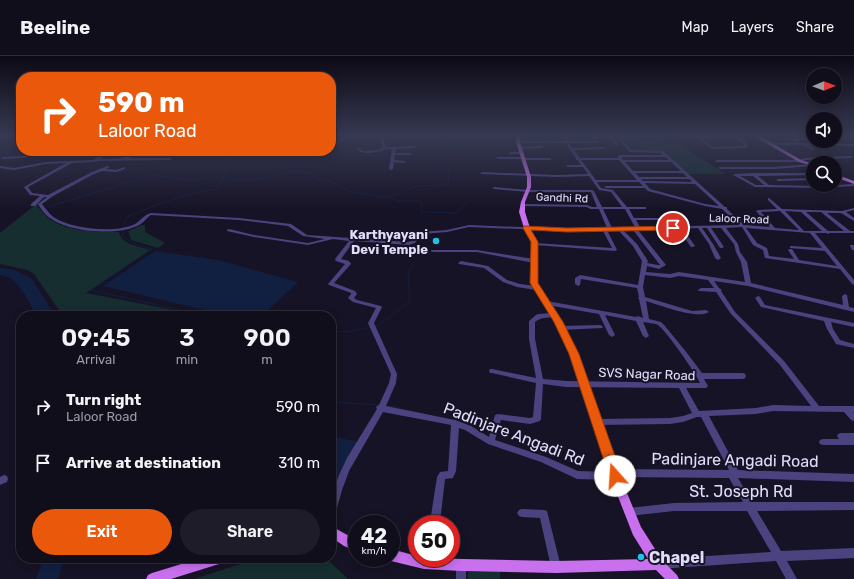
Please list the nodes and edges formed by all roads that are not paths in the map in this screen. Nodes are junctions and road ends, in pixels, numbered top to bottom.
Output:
1 (151, 159) edge
2 (524, 159) edge
3 (577, 159) edge
4 (592, 159) edge
5 (608, 159) edge
6 (613, 159) edge
7 (797, 159) edge
8 (803, 159) edge
9 (98, 160) joint
10 (124, 160) joint
11 (621, 160) junction
12 (392, 161) joint
13 (671, 161) joint
14 (717, 161) dead end
15 (800, 161) junction
16 (71, 162) junction
17 (404, 162) dead end
18 (596, 163) dead end
19 (806, 163) edge
20 (612, 164) dead end
21 (568, 166) dead end
22 (583, 166) junction
23 (806, 166) edge
24 (0, 167) edge
25 (108, 168) dead end
26 (124, 168) dead end
27 (720, 168) dead end
28 (391, 169) dead end
29 (102, 170) junction
30 (632, 172) junction
31 (684, 172) junction
32 (482, 173) dead end
33 (753, 174) junction
34 (806, 174) edge
35 (529, 175) junction
36 (591, 175) junction
37 (772, 175) junction
38 (690, 178) junction
39 (842, 178) edge
40 (806, 179) edge
41 (639, 180) junction
42 (778, 180) junction
43 (595, 181) junction
44 (697, 183) junction
45 (854, 184) edge
46 (842, 185) edge
47 (768, 186) junction
48 (806, 186) edge
49 (599, 187) junction
50 (645, 187) junction
51 (787, 187) junction
52 (494, 188) dead end
53 (528, 191) junction
54 (44, 196) junction
55 (50, 197) junction
56 (770, 200) dead end
57 (33, 205) dead end
58 (522, 205) junction
59 (602, 208) junction
60 (626, 208) junction
61 (644, 208) dead end
62 (724, 208) junction
63 (854, 209) edge
64 (781, 210) junction
65 (802, 211) junction
66 (822, 211) junction
67 (842, 212) junction
68 (633, 219) junction
69 (659, 219) dead end
70 (854, 220) edge
71 (743, 226) junction
72 (420, 227) dead end
73 (699, 227) junction
74 (708, 227) junction
75 (723, 227) junction
76 (526, 228) junction
77 (619, 228) junction
78 (636, 228) junction
79 (680, 228) junction
80 (604, 229) junction
81 (610, 229) junction
82 (229, 230) dead end
83 (774, 230) junction
84 (803, 232) junction
85 (852, 232) edge
86 (812, 233) junction
87 (828, 233) junction
88 (419, 234) junction
89 (336, 237) junction
90 (353, 239) junction
91 (535, 244) junction
92 (693, 246) dead end
93 (854, 246) edge
94 (722, 247) dead end
95 (854, 249) edge
96 (827, 250) junction
97 (433, 251) dead end
98 (718, 258) dead end
99 (534, 261) junction
100 (798, 262) junction
101 (461, 263) dead end
102 (646, 264) junction
103 (842, 268) junction
104 (644, 273) junction
105 (710, 279) junction
106 (854, 283) edge
107 (578, 284) dead end
108 (748, 284) junction
109 (640, 287) junction
110 (536, 288) junction
111 (701, 290) dead end
112 (719, 290) junction
113 (845, 296) dead end
114 (641, 298) junction
115 (758, 298) dead end
116 (547, 303) junction
117 (846, 308) junction
118 (854, 310) edge
119 (706, 312) dead end
120 (601, 313) junction
121 (554, 315) junction
122 (638, 318) junction
123 (646, 319) junction
124 (827, 319) junction
125 (854, 325) edge
126 (600, 327) dead end
127 (561, 328) junction
128 (612, 336) dead end
129 (646, 336) dead end
130 (854, 346) edge
131 (492, 372) dead end
132 (700, 376) junction
133 (743, 376) dead end
134 (540, 381) junction
135 (585, 384) junction
136 (681, 386) junction
137 (380, 408) junction
138 (817, 408) junction
139 (850, 409) edge
140 (700, 414) junction
141 (854, 418) edge
142 (597, 422) junction
143 (455, 423) junction
144 (841, 436) dead end
145 (854, 436) edge
146 (491, 442) junction
147 (823, 442) dead end
148 (854, 442) edge
149 (615, 474) junction
150 (733, 474) junction
151 (854, 478) edge
152 (336, 497) edge
153 (748, 506) junction
154 (854, 506) edge
155 (629, 512) junction
156 (522, 513) dead end
157 (436, 515) edge
158 (336, 534) edge
159 (348, 542) edge
160 (854, 553) edge
161 (778, 556) junction
162 (400, 558) edge
163 (203, 563) edge
164 (658, 564) junction
165 (461, 565) junction
166 (556, 567) junction
167 (152, 579) edge
168 (461, 579) edge
169 (673, 579) edge
170 (792, 579) edge

1 - 10 street
2 - 35 main road
3 - 22 street
4 - 18 street
5 - 20 street
6 - 11 street
7 - 15 main road
8 - 15 street
9 - 10 street
9 - 16 street
11 - 13 street
11 - 30 street
12 - 17 street
12 - 28 street
13 - 31 street
14 - 15 street
15 - 19 main road
16 - 24 street
16 - 54 street
21 - 22 street
22 - 36 street
23 - 27 street
25 - 29 street
26 - 29 street
29 - 55 street
30 - 31 street
30 - 41 street
31 - 38 street
32 - 35 street
33 - 37 street
33 - 47 street
33 - 47 street
34 - 37 street
35 - 36 street
35 - 53 main road
36 - 43 street
37 - 42 street
38 - 41 street
38 - 44 street
39 - 45 main road
40 - 42 street
41 - 43 street
41 - 44 street
41 - 50 street
42 - 51 street
43 - 49 street
44 - 62 street
45 - 46 street
47 - 51 street
48 - 51 street
49 - 50 street
49 - 60 street
50 - 62 street
52 - 53 street
53 - 58 main road
53 - 59 street
54 - 55 street
54 - 57 street
55 - 89 street
56 - 64 street
58 - 59 street, Gandhi Rd
58 - 76 main road
59 - 60 street, Gandhi Rd
59 - 81 street
60 - 61 street, Gandhi Rd
60 - 68 street
62 - 71 street
63 - 67 street
64 - 65 street
64 - 83 street
64 - 84 street
65 - 66 street
65 - 87 street
66 - 67 street
66 - 85 street
67 - 70 street
68 - 69 street
68 - 78 street
71 - 75 street, Laloor Road
71 - 83 street, Laloor Road
71 - 100 street
72 - 88 street
73 - 74 street, Laloor Road
73 - 79 street, Laloor Road
73 - 98 street
74 - 75 street, Laloor Road
74 - 94 street
75 - 108 street
76 - 80 street, Laloor Road
76 - 88 street, Laloor Road
76 - 91 main road
77 - 78 street, Laloor Road
77 - 81 street, Laloor Road
77 - 102 street
78 - 79 street, Laloor Road
78 - 102 street
79 - 92 street
80 - 81 street, Laloor Road
80 - 91 street
82 - 89 street
83 - 84 street, Laloor Road
84 - 86 street, Laloor Road
85 - 87 street, Laloor Road
86 - 87 street, Laloor Road
86 - 96 street
88 - 90 street
89 - 90 street
90 - 137 street
91 - 99 main road
93 - 95 street
96 - 100 street
96 - 103 street
97 - 99 street
99 - 110 main road
100 - 103 street
101 - 110 street
102 - 104 street
103 - 106 street
104 - 105 street
104 - 109 street
105 - 108 street
105 - 112 street
107 - 109 street
108 - 117 street
109 - 114 street
110 - 116 main road
111 - 112 street
112 - 138 street
113 - 117 street
114 - 119 street
114 - 123 street
115 - 124 street
116 - 120 street
116 - 121 main road
117 - 118 street
120 - 122 street
120 - 128 street
121 - 127 main road
121 - 134 street
122 - 123 street
122 - 129 street
123 - 132 street
124 - 125 street
124 - 130 street
126 - 127 street
127 - 135 main road
131 - 134 street, SVS Nagar Road
132 - 133 street
132 - 136 street, SVS Nagar Road
134 - 135 street, SVS Nagar Road
134 - 146 street
135 - 136 street, SVS Nagar Road
135 - 142 main road
136 - 140 street
137 - 143 street, Padinjare Angadi Rd
137 - 152 street
138 - 139 street
138 - 140 street
139 - 141 street
140 - 142 street
140 - 150 street
142 - 149 main road
143 - 146 street, Padinjare Angadi Rd
143 - 157 street
144 - 145 street
146 - 149 street, Padinjare Angadi Rd
147 - 148 street
149 - 150 street, Padinjare Angadi Road
149 - 155 main road
150 - 151 street, Padinjare Angadi Road
150 - 153 street
153 - 154 street, St. Joseph Rd
153 - 155 street, St. Joseph Rd
153 - 161 street
155 - 164 main road
156 - 166 street
158 - 159 main road
160 - 161 street
161 - 164 street
161 - 170 street
162 - 165 main road
163 - 167 main road
164 - 166 main road
164 - 169 main road
165 - 166 main road
165 - 168 street

